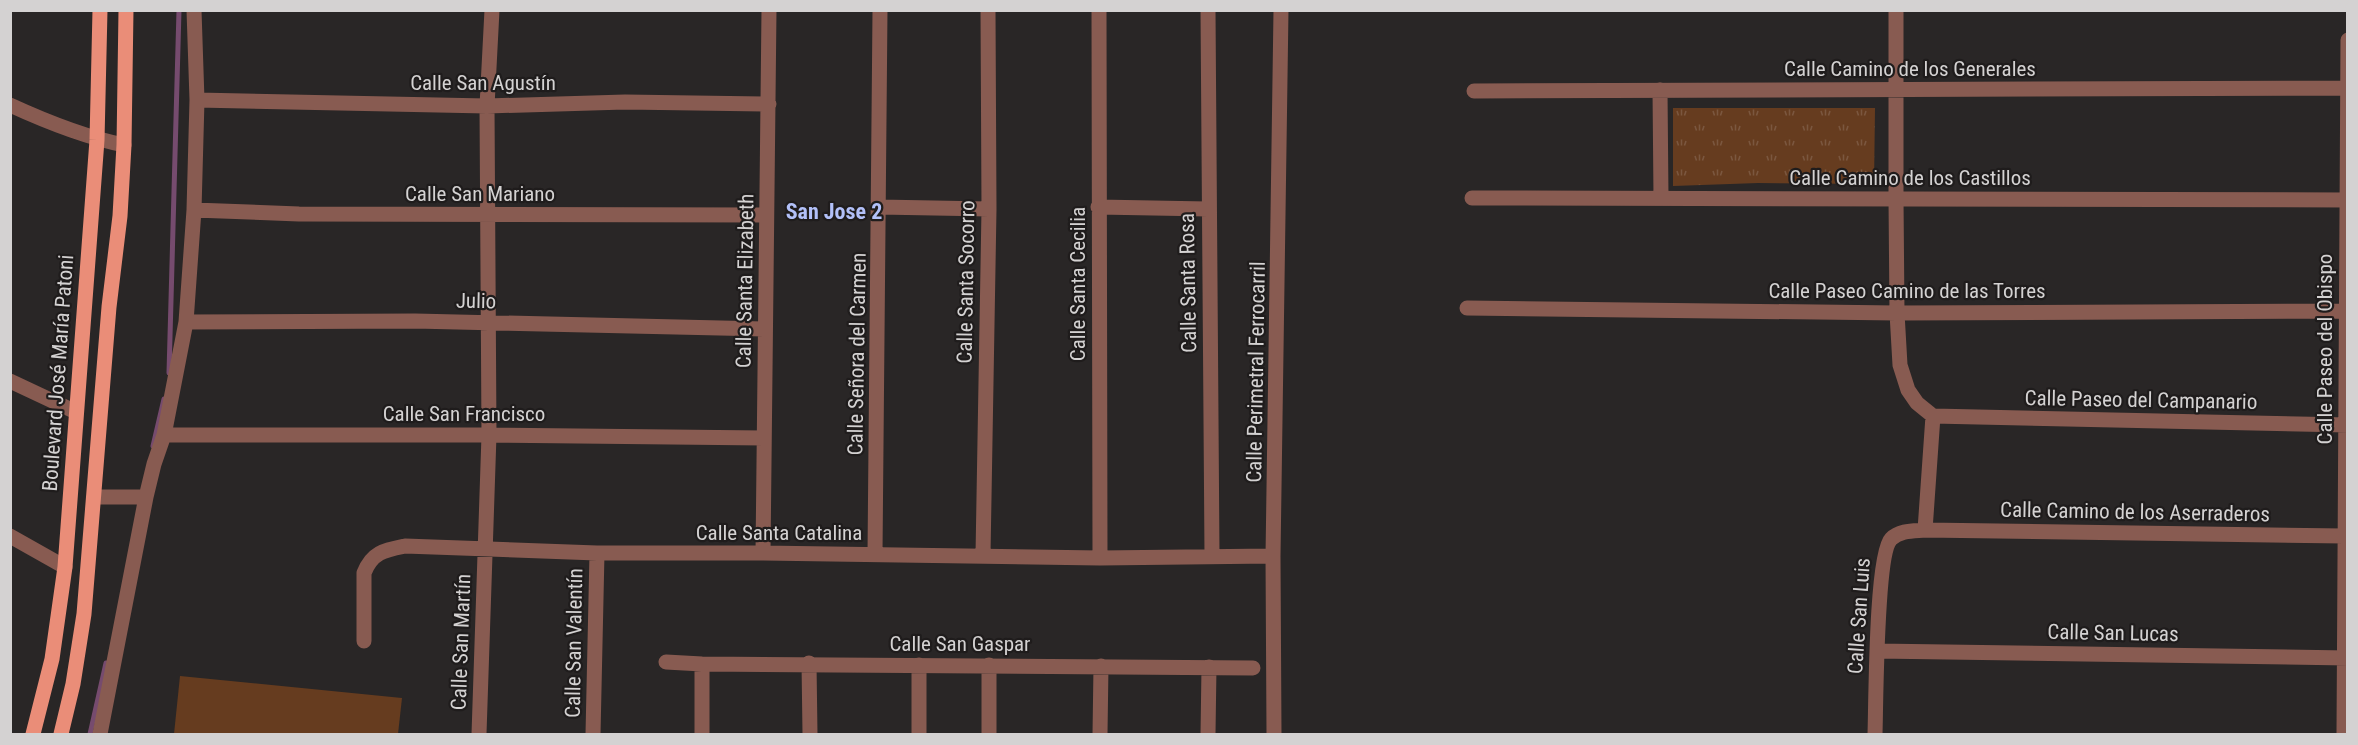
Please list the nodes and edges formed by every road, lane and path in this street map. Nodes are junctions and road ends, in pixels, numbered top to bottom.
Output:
1 (100, 10) edge
2 (126, 10) edge
3 (194, 10) edge
4 (492, 10) edge
5 (769, 10) edge
6 (880, 10) edge
7 (988, 10) edge
8 (1099, 10) edge
9 (1208, 10) edge
10 (1281, 10) edge
11 (1896, 10) edge
12 (2348, 40) edge
13 (2347, 88) edge
14 (1660, 90) junction
15 (1896, 90) junction
16 (1474, 91) dead end
17 (197, 100) junction
18 (769, 104) junction
19 (10, 105) edge
20 (487, 106) junction
21 (97, 140) junction
22 (124, 145) junction
23 (1473, 198) dead end
24 (1661, 198) junction
25 (1896, 199) junction
26 (2347, 200) edge
27 (879, 207) junction
28 (1098, 207) junction
29 (989, 209) junction
30 (1208, 209) junction
31 (194, 210) junction
32 (488, 215) junction
33 (766, 215) junction
34 (88, 241) junction
35 (116, 245) junction
36 (1467, 308) dead end
37 (2347, 311) edge
38 (1897, 312) junction
39 (186, 322) junction
40 (488, 322) junction
41 (765, 329) junction
42 (10, 381) edge
43 (76, 412) junction
44 (1934, 416) junction
45 (2346, 425) edge
46 (164, 435) junction
47 (489, 435) junction
48 (764, 438) junction
49 (94, 497) junction
50 (145, 497) junction
51 (1925, 530) junction
52 (10, 536) edge
53 (2344, 536) junction
54 (485, 550) junction
55 (597, 553) junction
56 (763, 553) junction
57 (875, 554) junction
58 (983, 555) junction
59 (1212, 556) junction
60 (1273, 556) junction
61 (1100, 558) junction
62 (65, 567) junction
63 (364, 641) dead end
64 (1877, 651) junction
65 (2346, 658) edge
66 (666, 662) dead end
67 (809, 663) junction
68 (702, 664) junction
69 (919, 665) junction
70 (989, 665) junction
71 (1101, 666) junction
72 (1209, 667) junction
73 (1253, 668) dead end
74 (33, 735) edge
75 (61, 735) edge
76 (100, 735) edge
77 (479, 735) edge
78 (594, 735) edge
79 (702, 735) edge
80 (810, 735) edge
81 (919, 735) edge
82 (989, 735) edge
83 (1100, 735) edge
84 (1208, 735) edge
85 (1274, 735) edge
86 (1875, 735) edge
87 (2344, 735) edge

1 - 21 main road, Boulevard José María Patoni
2 - 22 main road
3 - 17 street
4 - 20 street, Calle San Martín
5 - 18 street, Calle Santa Elizabeth
6 - 27 street, Calle Señora del Carmen
7 - 29 street, Calle Santa Socorro
8 - 28 street, Calle Santa Cecilia
9 - 30 street, Calle Santa Rosa
10 - 60 street, Calle Perimetral Ferrocarril
11 - 15 street
12 - 13 street, Calle Paseo del Obispo
13 - 15 street, Calle Camino de los Generales
13 - 26 street, Calle Paseo del Obispo
14 - 15 street, Calle Camino de los Generales
14 - 16 street, Calle Camino de los Generales
14 - 24 street
15 - 25 street
17 - 20 street, Calle San Agustín
17 - 31 street
18 - 20 street, Calle San Agustín
18 - 33 street, Calle Santa Elizabeth
19 - 21 street
20 - 32 street, Calle San Martín
21 - 22 street
21 - 34 main road, Boulevard José María Patoni
22 - 35 main road
23 - 24 street, Calle Camino de los Castillos
24 - 25 street, Calle Camino de los Castillos
25 - 26 street, Calle Camino de los Castillos
25 - 38 street
26 - 37 street, Calle Paseo del Obispo
27 - 29 street
27 - 57 street, Calle Señora del Carmen
28 - 30 street
28 - 61 street, Calle Santa Cecilia
29 - 58 street, Calle Santa Socorro
30 - 59 street, Calle Santa Rosa
31 - 32 street, Calle San Mariano
31 - 39 street
32 - 33 street, Calle San Mariano
32 - 40 street, Calle San Martín
33 - 41 street, Calle Santa Elizabeth
34 - 35 main road
34 - 43 main road, Boulevard José María Patoni
35 - 49 main road
36 - 38 street, Calle Paseo Camino de las Torres
37 - 38 street, Calle Paseo Camino de las Torres
37 - 45 street, Calle Paseo del Obispo
38 - 44 street
39 - 40 street, Julio
39 - 46 street
40 - 41 street, Julio
40 - 47 street, Calle San Martín
41 - 48 street, Calle Santa Elizabeth
42 - 43 street
43 - 62 main road, Boulevard José María Patoni
44 - 45 street, Calle Paseo del Campanario
44 - 51 street
45 - 53 street, Calle Paseo del Obispo
46 - 47 street, Calle San Francisco
46 - 50 street
47 - 48 street, Calle San Francisco
47 - 54 street, Calle San Martín
48 - 56 street, Calle Santa Elizabeth
49 - 50 street
49 - 75 main road
50 - 76 street
51 - 53 street, Calle Camino de los Aserraderos
51 - 64 street, Calle San Luis
52 - 62 street
53 - 65 street, Calle Paseo del Obispo
54 - 55 street, Calle Santa Catalina
54 - 63 street, Calle Santa Catalina
54 - 77 street, Calle San Martín
55 - 56 street, Calle Santa Catalina
55 - 78 street, Calle San Valentín
56 - 57 street, Calle Santa Catalina
57 - 58 street, Calle Santa Catalina
58 - 61 street, Calle Santa Catalina
59 - 60 street, Calle Santa Catalina
59 - 61 street, Calle Santa Catalina
60 - 85 street, Calle Perimetral Ferrocarril
62 - 74 main road, Boulevard José María Patoni
64 - 65 street, Calle San Lucas
64 - 86 street, Calle San Luis
65 - 87 street, Calle Paseo del Obispo
66 - 68 street, Calle San Gaspar
67 - 68 street, Calle San Gaspar
67 - 69 street, Calle San Gaspar
67 - 80 street
68 - 79 street
69 - 70 street, Calle San Gaspar
69 - 81 street
70 - 71 street, Calle San Gaspar
70 - 82 street
71 - 72 street, Calle San Gaspar
71 - 83 street
72 - 73 street, Calle San Gaspar
72 - 84 street

